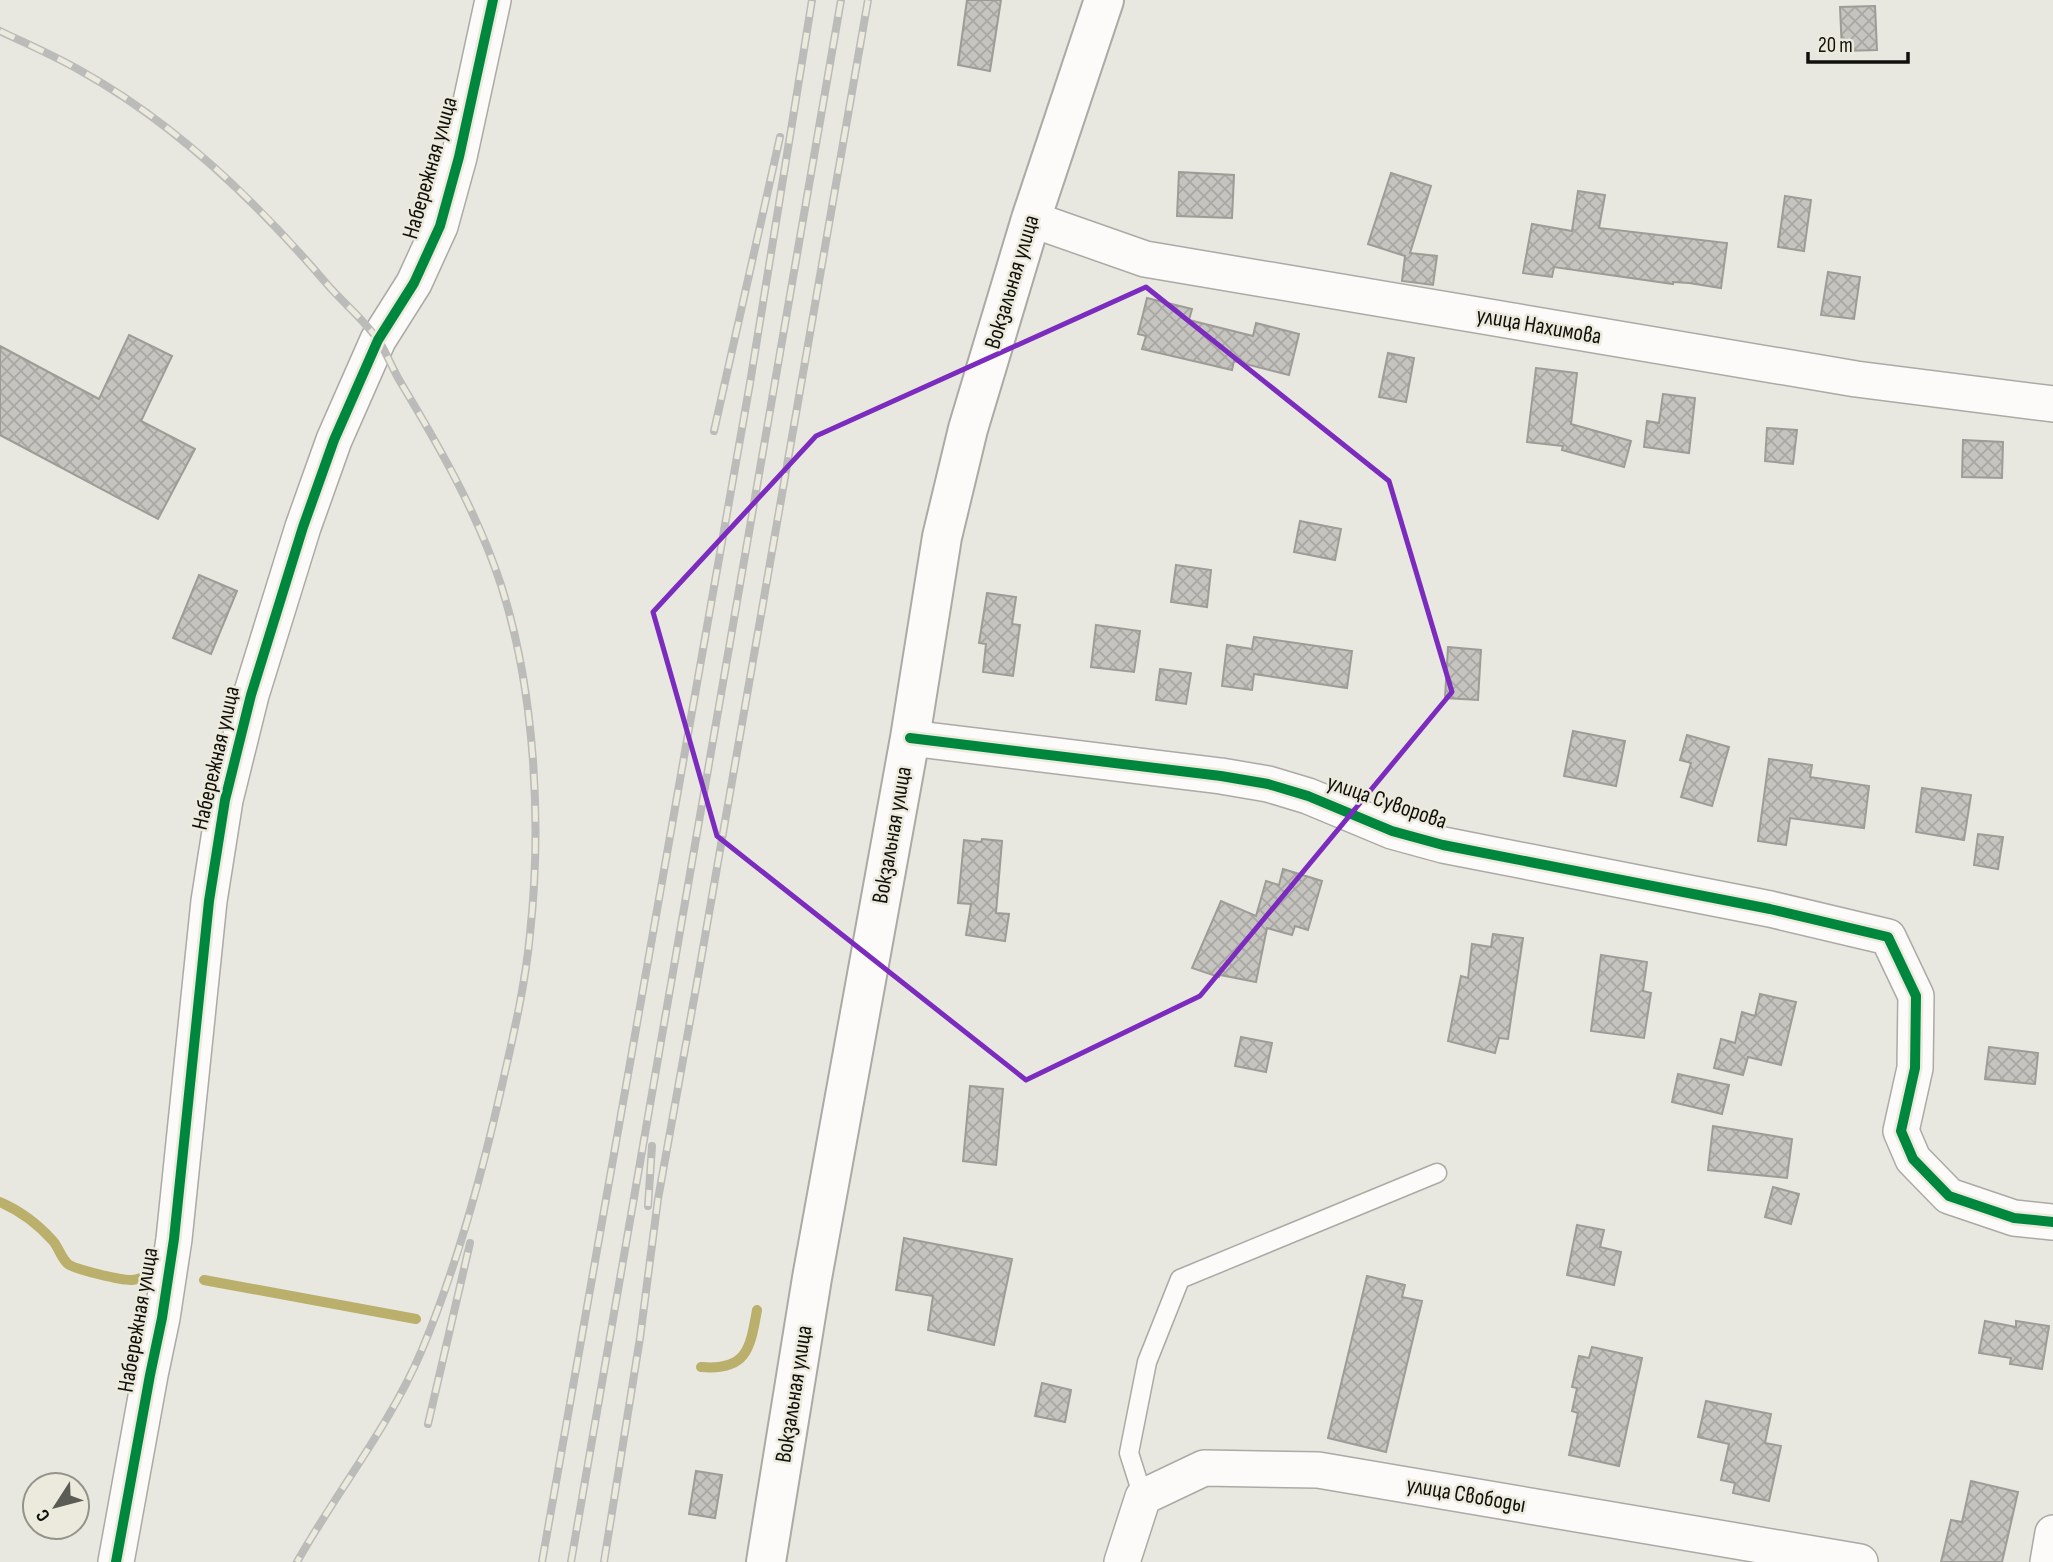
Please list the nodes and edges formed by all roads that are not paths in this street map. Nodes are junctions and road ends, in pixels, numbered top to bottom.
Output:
1 (493, 0) edge
2 (1104, 0) edge
3 (1031, 219) junction
4 (2053, 404) edge
5 (910, 738) junction
6 (1437, 1173) dead end
7 (2053, 1222) edge
8 (1143, 1497) junction
9 (2053, 1533) edge
10 (116, 1562) edge
11 (766, 1562) edge
12 (1122, 1562) edge
13 (1860, 1562) edge
14 (2048, 1562) edge

1 - 10 street, Набережная улица
2 - 3 main road, Вокзальная улица
3 - 4 street, улица Нахимова
3 - 5 main road, Вокзальная улица
5 - 7 street, улица Суворова
5 - 11 main road, Вокзальная улица
6 - 8 lane
8 - 12 street
8 - 13 street, улица Свободы
9 - 14 street

